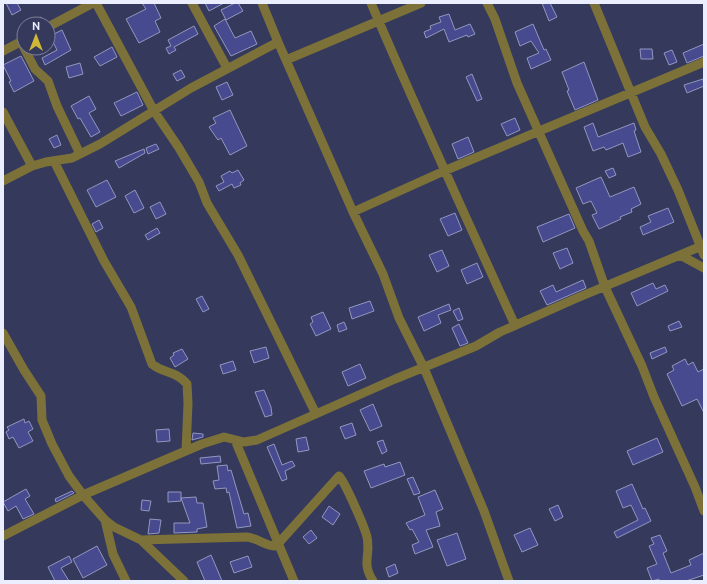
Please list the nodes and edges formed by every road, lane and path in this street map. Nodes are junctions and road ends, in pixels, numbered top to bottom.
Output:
1 (93, 3) edge
2 (96, 3) edge
3 (192, 3) edge
4 (262, 3) edge
5 (371, 3) edge
6 (421, 3) edge
7 (487, 3) edge
8 (594, 3) edge
9 (379, 21) junction
10 (56, 23) edge
11 (278, 42) junction
12 (16, 44) edge
13 (3, 51) edge
14 (29, 56) edge
15 (286, 60) junction
16 (704, 62) edge
17 (227, 68) junction
18 (630, 93) junction
19 (154, 111) junction
20 (3, 112) edge
21 (538, 132) junction
22 (80, 154) junction
23 (54, 161) junction
24 (32, 166) junction
25 (444, 171) junction
26 (3, 182) edge
27 (353, 212) junction
28 (703, 249) edge
29 (680, 256) junction
30 (704, 268) edge
31 (605, 287) junction
32 (515, 325) junction
33 (3, 332) edge
34 (424, 368) junction
35 (316, 414) junction
36 (235, 440) junction
37 (186, 451) junction
38 (83, 495) junction
39 (704, 511) edge
40 (104, 520) junction
41 (3, 536) edge
42 (141, 540) junction
43 (278, 545) junction
44 (126, 581) edge
45 (184, 581) edge
46 (294, 581) edge
47 (373, 581) edge
48 (510, 581) edge

1 - 10 street
2 - 19 street
3 - 17 street
4 - 11 street
5 - 9 street
6 - 9 street
7 - 21 street
8 - 18 street
9 - 15 street
9 - 25 street
11 - 15 street
11 - 17 street
12 - 13 street
14 - 22 street
15 - 27 street
16 - 18 street
17 - 19 street
18 - 21 street
18 - 28 street
19 - 22 street
19 - 35 street
20 - 24 street
21 - 25 street
21 - 31 street
22 - 23 street
23 - 24 street
23 - 37 street
24 - 26 street
25 - 27 street
25 - 32 street
27 - 34 street
28 - 29 street
29 - 30 street
29 - 31 street
31 - 32 street
31 - 39 street
32 - 34 street
33 - 38 street
34 - 35 street
34 - 48 street
35 - 36 street
36 - 37 street
36 - 43 street
37 - 38 street
38 - 40 street
38 - 41 street
40 - 42 street
40 - 44 street
42 - 43 street
42 - 45 street
43 - 46 street
43 - 47 street

